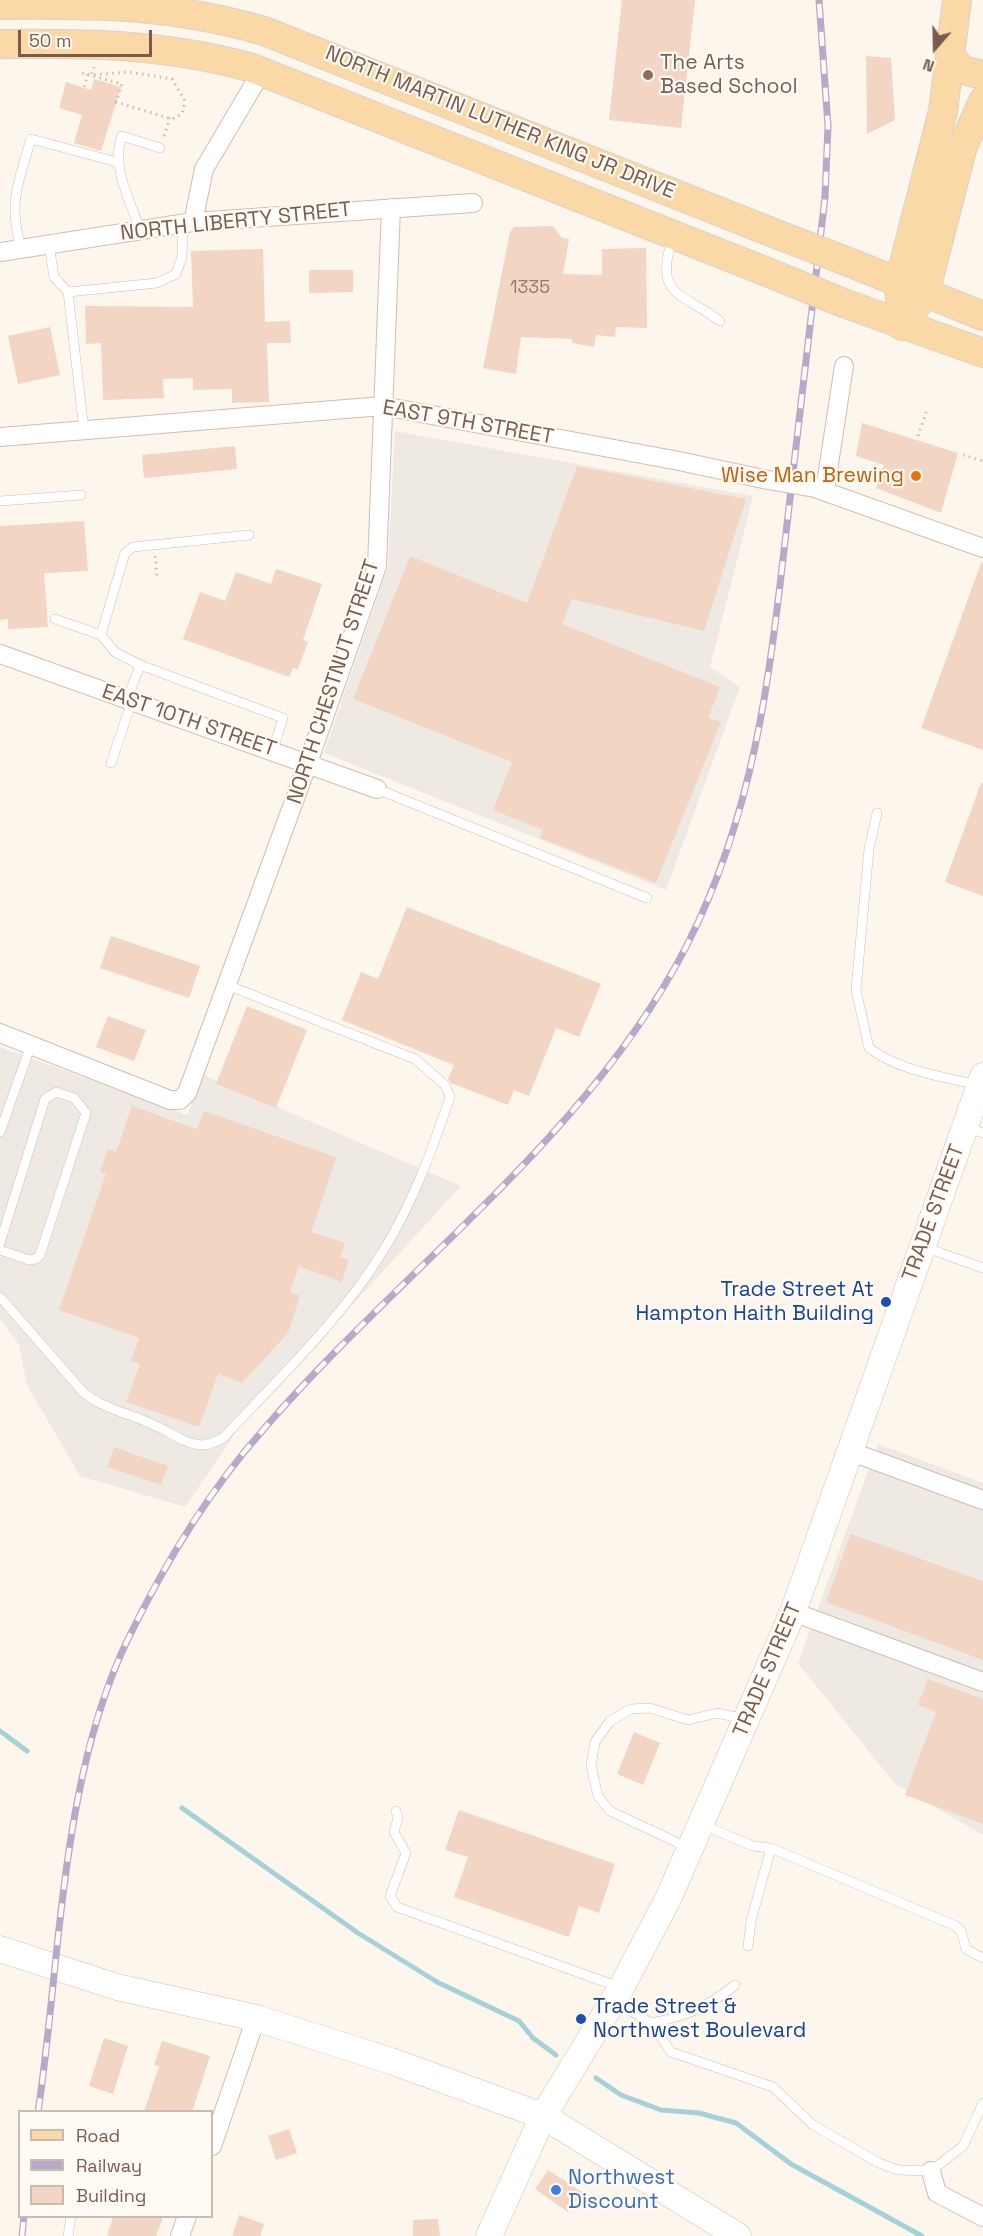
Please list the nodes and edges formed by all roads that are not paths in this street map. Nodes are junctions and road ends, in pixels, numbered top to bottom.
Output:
1 (957, 0) edge
2 (4, 8) edge
3 (0, 44) edge
4 (951, 57) junction
5 (262, 71) junction
6 (983, 75) edge
7 (983, 101) edge
8 (160, 148) road end
9 (117, 162) junction
10 (473, 203) dead end
11 (392, 208) junction
12 (188, 223) junction
13 (140, 230) junction
14 (674, 234) junction
15 (49, 244) junction
16 (21, 249) junction
17 (0, 252) edge
18 (912, 288) junction
19 (68, 292) junction
20 (983, 316) edge
21 (720, 321) dead end
22 (902, 326) junction
23 (983, 353) edge
24 (844, 366) dead end
25 (383, 406) junction
26 (84, 430) junction
27 (0, 437) edge
28 (820, 489) junction
29 (81, 495) dead end
30 (0, 501) edge
31 (249, 535) dead end
32 (983, 548) edge
33 (55, 619) dead end
34 (101, 635) junction
35 (0, 654) edge
36 (140, 665) junction
37 (130, 701) junction
38 (273, 750) junction
39 (111, 763) dead end
40 (309, 763) junction
41 (377, 789) joint
42 (877, 813) dead end
43 (647, 898) dead end
44 (227, 985) junction
45 (0, 1033) edge
46 (31, 1045) junction
47 (981, 1081) edge
48 (974, 1130) edge
49 (0, 1132) edge
50 (0, 1243) edge
51 (922, 1246) junction
52 (0, 1250) edge
53 (983, 1268) edge
54 (0, 1298) edge
55 (849, 1451) junction
56 (983, 1500) edge
57 (793, 1612) junction
58 (983, 1682) edge
59 (747, 1719) junction
60 (396, 1811) dead end
61 (701, 1825) junction
62 (771, 1848) junction
63 (690, 1849) junction
64 (748, 1946) dead end
65 (0, 1949) edge
66 (983, 1958) edge
67 (735, 1985) dead end
68 (617, 1994) junction
69 (256, 2018) junction
70 (651, 2024) junction
71 (983, 2103) edge
72 (543, 2116) junction
73 (213, 2143) edge
74 (931, 2171) junction
75 (983, 2217) edge
76 (71, 2218) edge
77 (187, 2218) edge
78 (68, 2236) edge
79 (180, 2236) edge
80 (489, 2236) edge
81 (738, 2236) edge

1 - 4 main road
2 - 18 main road, NORTH MARTIN LUTHER KING JR DRIVE, bridge
3 - 5 main road, NORTH MARTIN LUTHER KING JR DRIVE
4 - 6 main road
4 - 18 main road
5 - 12 street
5 - 14 main road, NORTH MARTIN LUTHER KING JR DRIVE
7 - 18 main road
8 - 9 lane
9 - 13 lane
9 - 16 lane
10 - 11 street, NORTH LIBERTY STREET
11 - 12 street, NORTH LIBERTY STREET
11 - 25 street, NORTH CHESTNUT STREET
12 - 13 street, NORTH LIBERTY STREET
12 - 19 lane
13 - 15 street, NORTH LIBERTY STREET
14 - 21 lane
14 - 22 main road, NORTH MARTIN LUTHER KING JR DRIVE, bridge
15 - 16 street, NORTH LIBERTY STREET
15 - 19 lane
16 - 17 street, NORTH LIBERTY STREET
18 - 20 main road, NORTH MARTIN LUTHER KING JR DRIVE
18 - 22 main road
19 - 26 lane
22 - 23 main road, NORTH MARTIN LUTHER KING JR DRIVE
24 - 28 street
25 - 26 street, EAST 9TH STREET
25 - 28 street, EAST 9TH STREET, bridge
25 - 40 street, NORTH CHESTNUT STREET
26 - 27 street, EAST 9TH STREET
28 - 32 street, EAST 9TH STREET
29 - 30 lane
31 - 34 lane
33 - 34 lane
34 - 36 lane
35 - 37 street, EAST 10TH STREET
36 - 37 lane
36 - 38 lane
37 - 38 street, EAST 10TH STREET
37 - 39 lane
38 - 40 street, EAST 10TH STREET
40 - 41 street, EAST 10TH STREET
40 - 44 street, NORTH CHESTNUT STREET
41 - 43 lane
42 - 47 lane
44 - 46 street, NORTH CHESTNUT STREET
44 - 54 lane
45 - 46 street
46 - 49 lane
47 - 48 street, TRADE STREET
48 - 51 street, TRADE STREET
50 - 52 lane
51 - 53 lane
51 - 55 street, TRADE STREET
55 - 56 street
55 - 57 street, TRADE STREET
57 - 58 street
57 - 59 street, TRADE STREET
59 - 61 street, TRADE STREET
59 - 63 lane
60 - 68 lane
61 - 62 lane
61 - 63 street, TRADE STREET
62 - 64 lane
62 - 66 lane
63 - 68 street, TRADE STREET
65 - 69 street
67 - 70 lane
68 - 70 lane
68 - 72 street, TRADE STREET
69 - 72 street
69 - 73 street
70 - 74 lane
71 - 74 lane
72 - 80 street, TRADE STREET
72 - 81 street
74 - 75 street
76 - 78 lane
77 - 79 street

